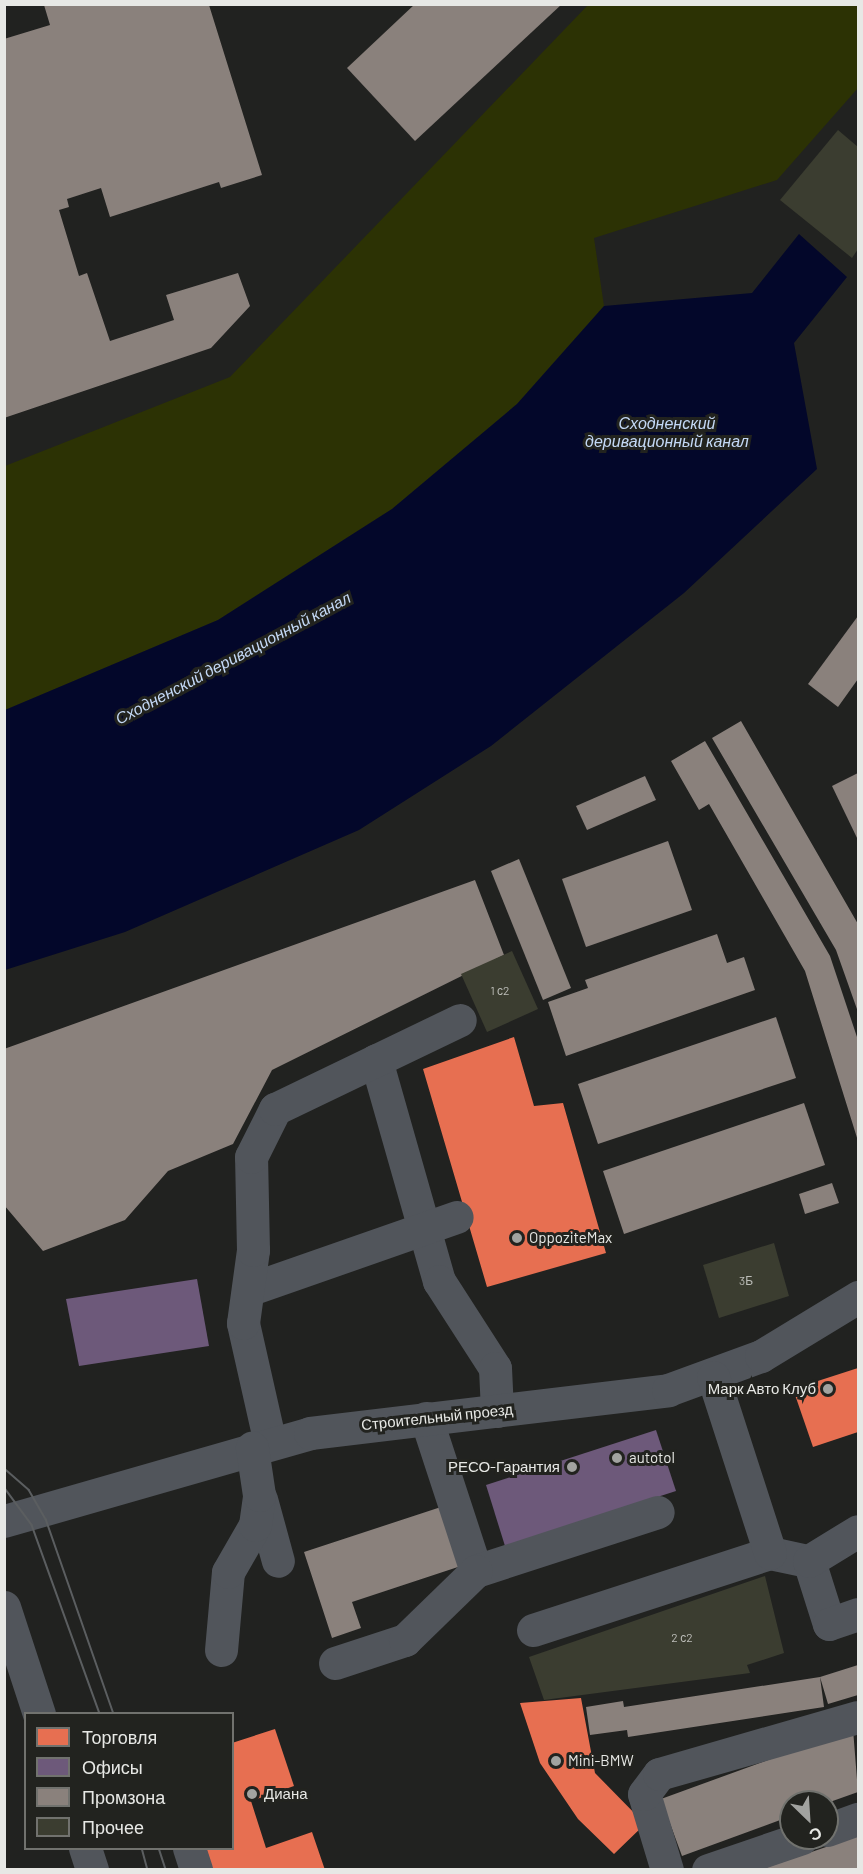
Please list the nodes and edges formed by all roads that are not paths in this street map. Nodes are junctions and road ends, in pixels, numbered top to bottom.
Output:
1 (460, 1020) dead end
2 (376, 1060) junction
3 (457, 1216) dead end
4 (424, 1227) junction
5 (248, 1290) junction
6 (858, 1297) edge
7 (713, 1377) junction
8 (497, 1411) junction
9 (426, 1418) junction
10 (261, 1445) junction
11 (260, 1495) junction
12 (657, 1512) dead end
13 (4, 1521) edge
14 (858, 1531) edge
15 (770, 1553) junction
16 (278, 1561) dead end
17 (809, 1561) junction
18 (476, 1571) junction
19 (4, 1607) edge
20 (858, 1614) edge
21 (533, 1630) dead end
22 (221, 1650) dead end
23 (335, 1663) dead end
24 (39, 1712) edge
25 (858, 1717) edge
26 (858, 1819) edge
27 (839, 1826) edge
28 (779, 1846) edge
29 (86, 1850) edge
30 (190, 1850) edge
31 (92, 1869) edge
32 (196, 1869) edge
33 (667, 1869) edge
34 (708, 1869) edge

1 - 2 street
2 - 4 street
2 - 5 street
3 - 4 street
4 - 5 street
4 - 8 street
5 - 10 street
6 - 7 street, Строительный проезд
7 - 8 street, Строительный проезд
7 - 15 street
8 - 9 street, Строительный проезд
9 - 10 street, Строительный проезд
9 - 18 street
10 - 11 street
10 - 13 street, Строительный проезд
11 - 16 street
11 - 22 street
12 - 18 street
14 - 17 street
15 - 17 street
15 - 21 street
17 - 20 street
18 - 23 street
19 - 24 street
25 - 33 street
26 - 27 street
28 - 34 street
29 - 31 street
30 - 32 street

